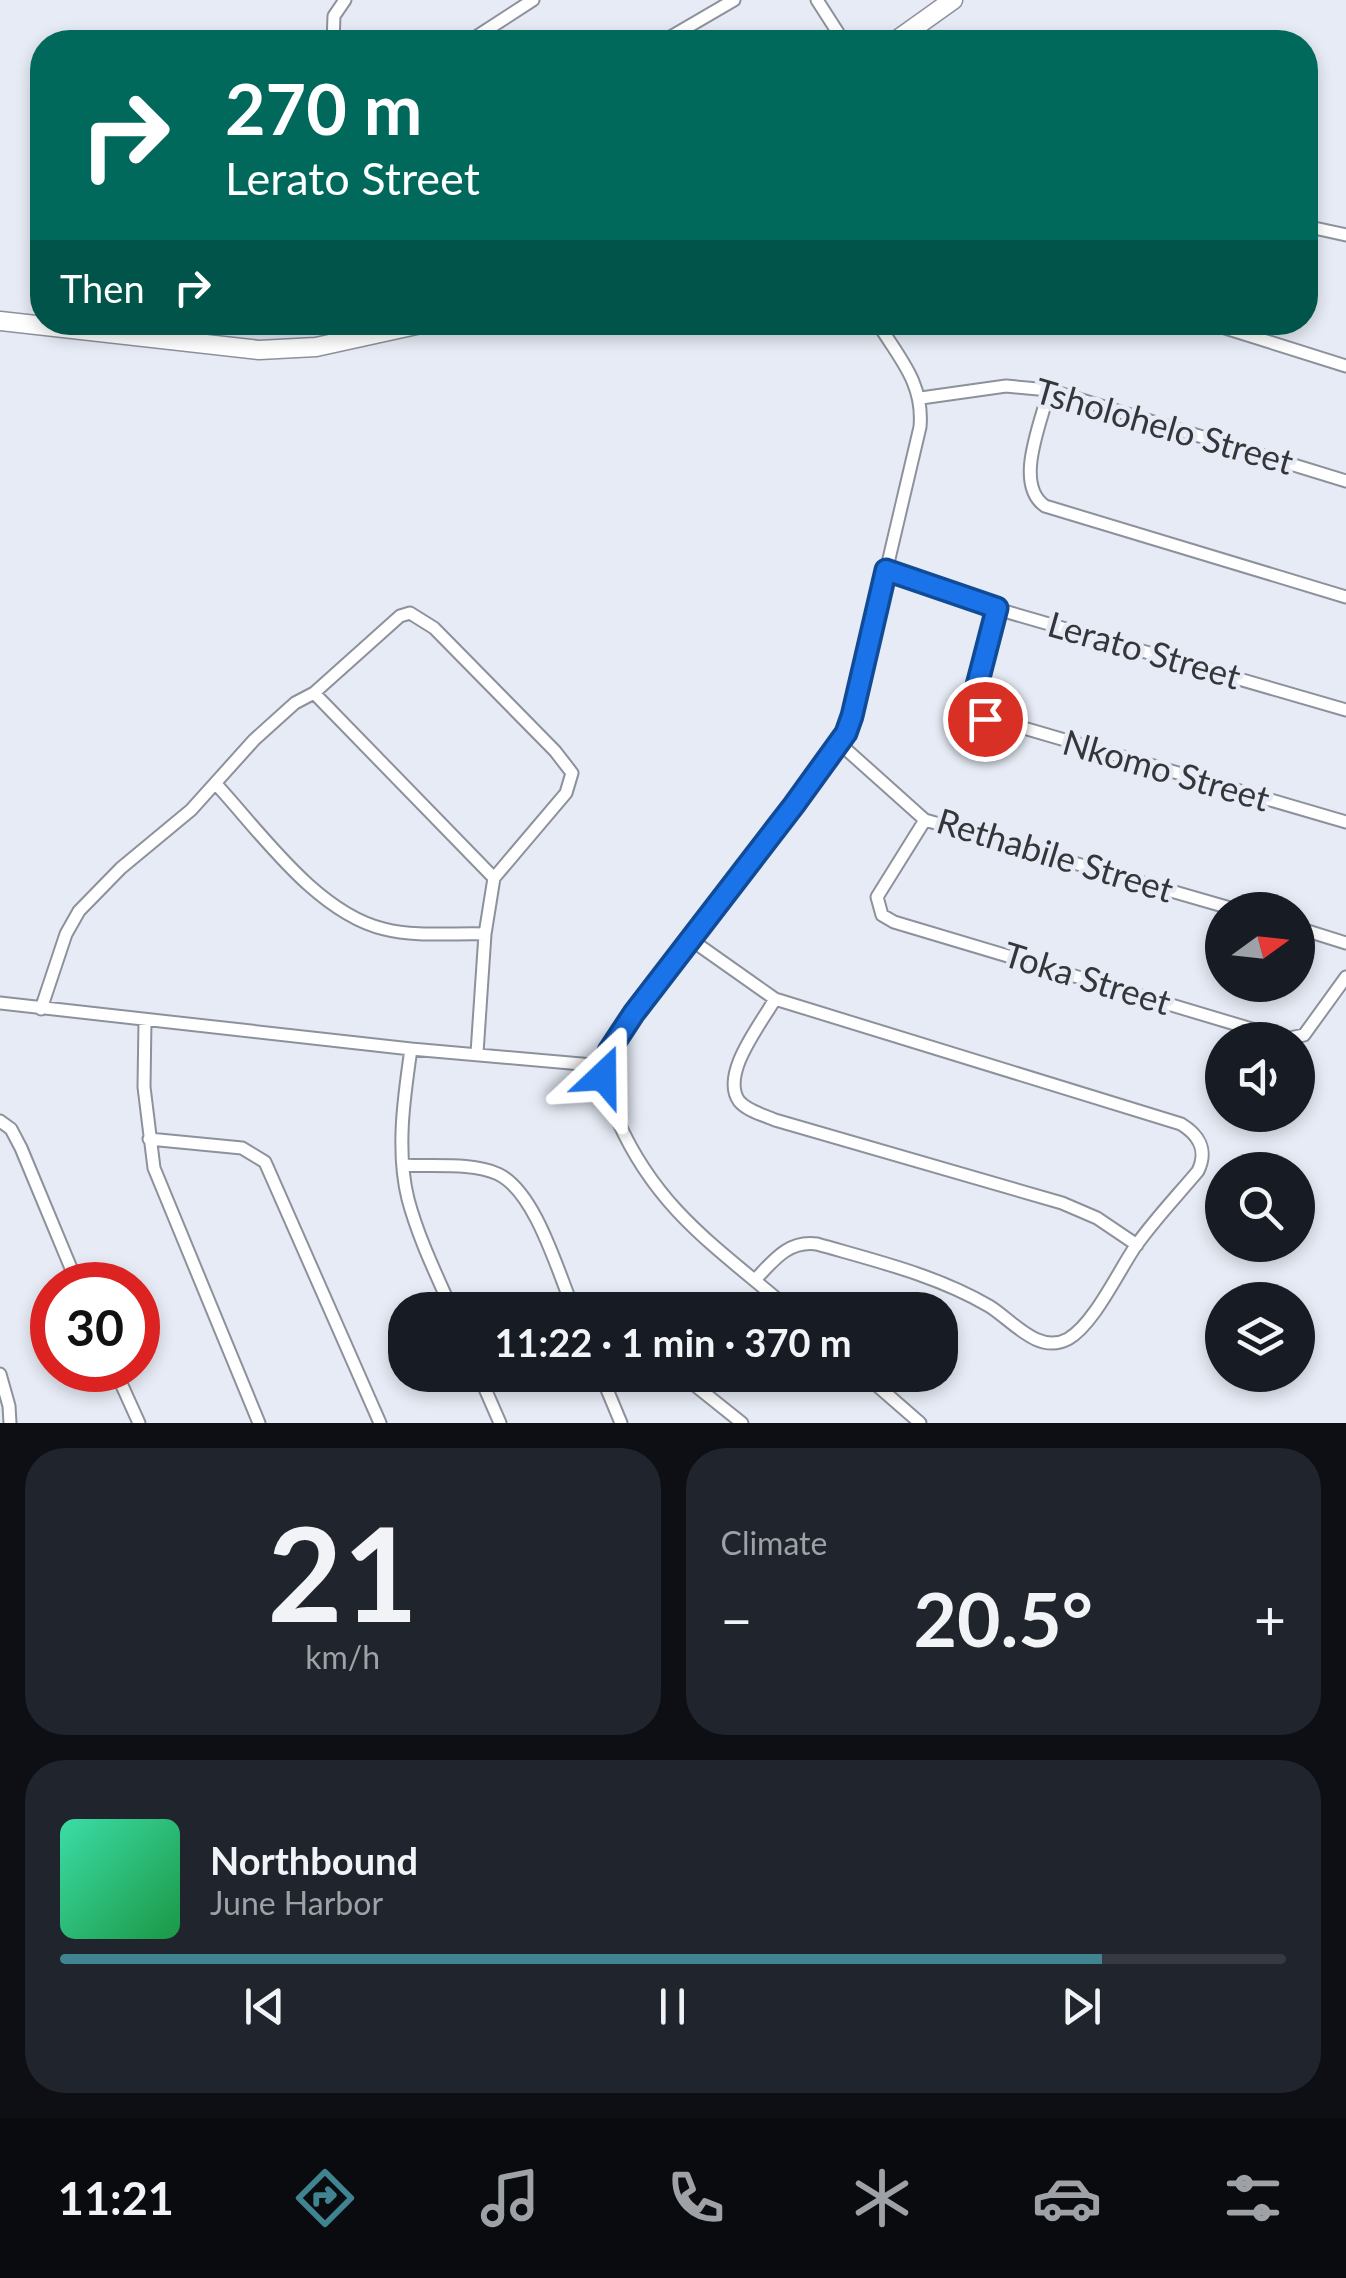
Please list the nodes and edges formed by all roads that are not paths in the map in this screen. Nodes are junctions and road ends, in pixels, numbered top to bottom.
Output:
1 (345, 0) edge
2 (533, 0) edge
3 (734, 0) edge
4 (817, 0) edge
5 (953, 0) edge
6 (333, 30) edge
7 (487, 30) edge
8 (683, 30) edge
9 (836, 30) edge
10 (911, 30) edge
11 (1318, 229) edge
12 (1346, 235) edge
13 (0, 321) edge
14 (30, 324) edge
15 (123, 335) edge
16 (364, 335) edge
17 (885, 335) edge
18 (1247, 335) edge
19 (1346, 366) edge
20 (1050, 390) junction
21 (921, 398) junction
22 (1346, 481) edge
23 (886, 570) junction
24 (1346, 598) edge
25 (997, 608) junction
26 (314, 693) junction
27 (1346, 710) edge
28 (838, 743) junction
29 (216, 784) junction
30 (925, 820) junction
31 (1346, 822) edge
32 (494, 878) junction
33 (1205, 901) edge
34 (1315, 933) edge
35 (485, 934) junction
36 (690, 938) junction
37 (1346, 943) edge
38 (1346, 977) edge
39 (775, 999) junction
40 (0, 1003) edge
41 (41, 1009) junction
42 (146, 1020) junction
43 (1226, 1022) edge
44 (1313, 1022) edge
45 (411, 1049) junction
46 (477, 1053) junction
47 (604, 1066) junction
48 (0, 1121) edge
49 (148, 1139) junction
50 (403, 1165) junction
51 (1137, 1244) junction
52 (68, 1262) edge
53 (755, 1280) junction
54 (445, 1292) edge
55 (566, 1292) edge
56 (769, 1292) edge
57 (0, 1374) edge
58 (126, 1392) edge
59 (487, 1392) edge
60 (608, 1392) edge
61 (703, 1392) edge
62 (884, 1392) edge
63 (10, 1423) edge
64 (139, 1423) edge
65 (258, 1423) edge
66 (380, 1423) edge
67 (500, 1423) edge
68 (620, 1423) edge
69 (742, 1423) edge
70 (920, 1423) edge

1 - 6 street
2 - 7 street
3 - 8 street
4 - 9 street
5 - 10 street
11 - 12 street
13 - 14 street
15 - 16 street
17 - 21 street
18 - 19 street
20 - 21 street, Tsholohelo Street
20 - 22 street, Tsholohelo Street
20 - 24 street
21 - 23 street
23 - 25 street, Lerato Street
23 - 28 street
25 - 27 street, Lerato Street
25 - 31 street, Nkomo Street
26 - 29 street
26 - 32 street
26 - 32 street
28 - 30 street, Rethabile Street
28 - 36 street
29 - 35 street
29 - 41 street
30 - 33 street, Rethabile Street
30 - 43 street, Toka Street
32 - 35 street
34 - 37 street
35 - 46 street
36 - 39 street
36 - 47 street
38 - 44 street
39 - 51 street
39 - 51 street
40 - 41 street
41 - 42 street
42 - 45 street
42 - 49 street
45 - 46 street
45 - 50 street
46 - 47 street
47 - 53 street
48 - 52 street
49 - 65 street
49 - 66 street
50 - 54 street
50 - 55 street
51 - 53 street
53 - 56 street
57 - 63 street
58 - 64 street
59 - 67 street
60 - 68 street
61 - 69 street
62 - 70 street

